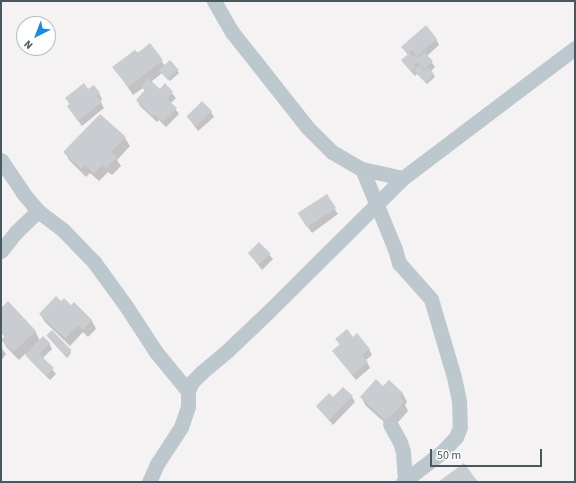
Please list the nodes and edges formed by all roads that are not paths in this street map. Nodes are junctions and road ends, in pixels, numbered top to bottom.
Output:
1 (214, 1) edge
2 (575, 48) edge
3 (1, 160) edge
4 (362, 170) junction
5 (403, 178) junction
6 (376, 205) junction
7 (38, 211) junction
8 (1, 251) edge
9 (188, 391) junction
10 (390, 424) dead end
11 (404, 481) edge
12 (149, 482) edge

1 - 4 street
2 - 5 street
3 - 7 street
4 - 5 street
4 - 6 street
5 - 6 street
6 - 9 street
6 - 11 street
7 - 8 street
7 - 9 street
9 - 12 street
10 - 11 street

